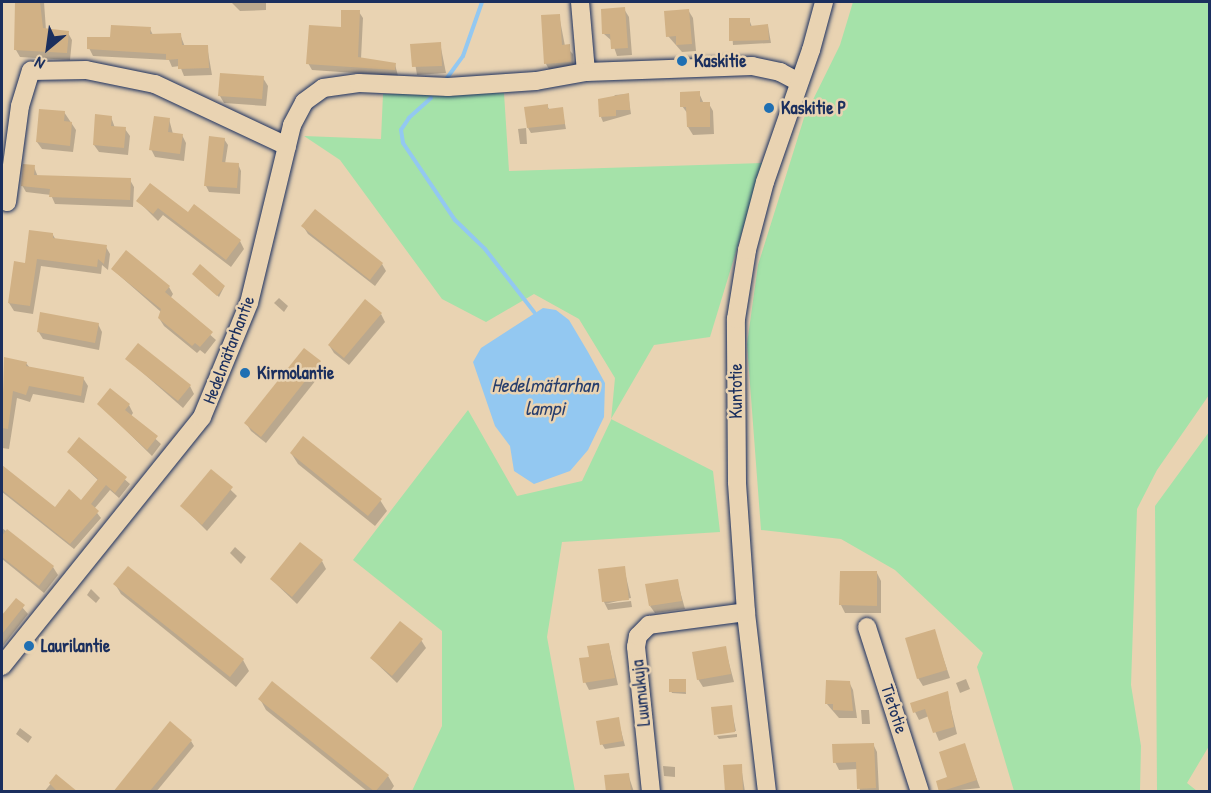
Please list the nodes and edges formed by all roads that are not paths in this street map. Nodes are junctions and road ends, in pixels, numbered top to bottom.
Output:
1 (580, 2) edge
2 (824, 2) edge
3 (586, 72) junction
4 (799, 82) junction
5 (287, 146) junction
6 (7, 202) dead end
7 (746, 612) junction
8 (867, 627) dead end
9 (2, 666) edge
10 (651, 792) edge
11 (767, 792) edge
12 (920, 792) edge

1 - 3 street
2 - 4 street, Kuntotie
3 - 4 street
3 - 5 street, Hedelmätarhantie
4 - 7 street, Kuntotie
5 - 6 street
5 - 9 street, Hedelmätarhantie
7 - 10 street, Luumukuja
7 - 11 street, Kuntotie
8 - 12 street, Tietotie

